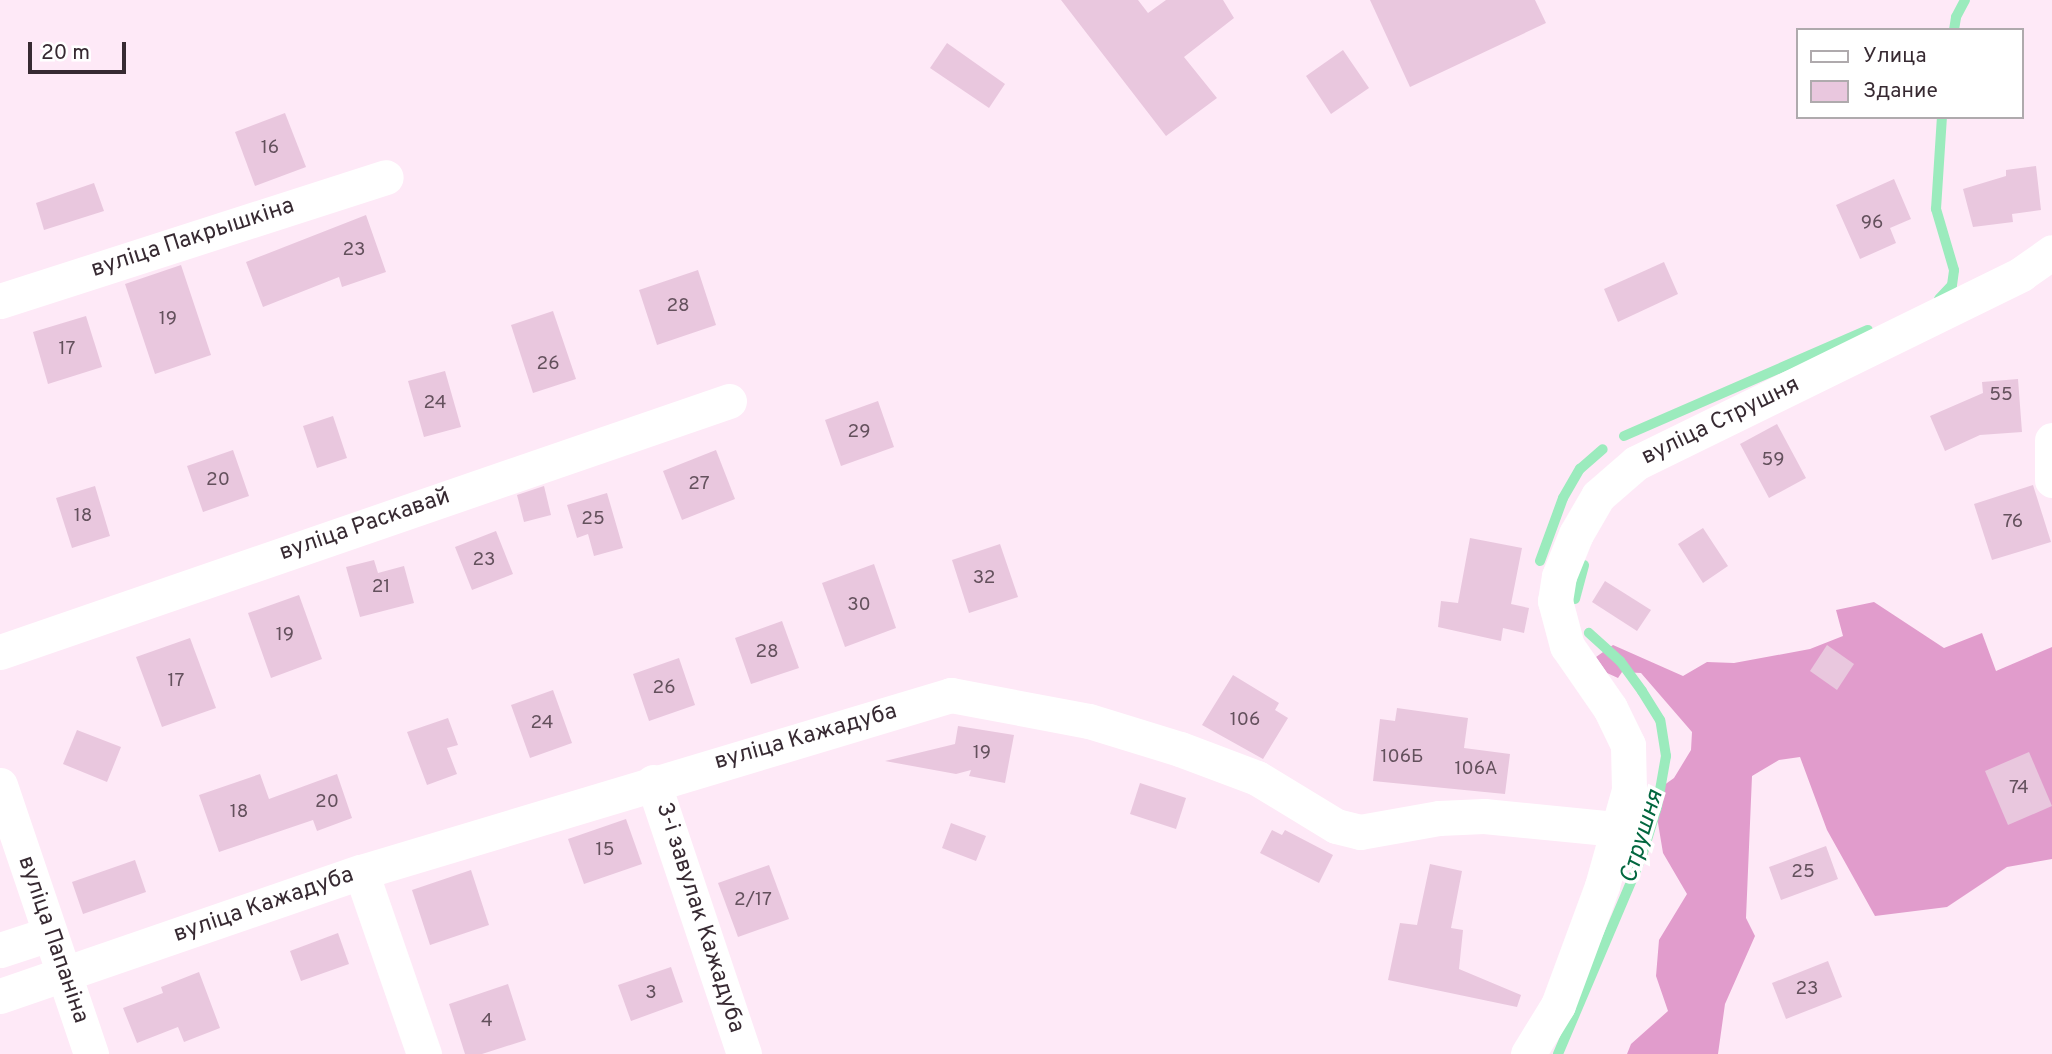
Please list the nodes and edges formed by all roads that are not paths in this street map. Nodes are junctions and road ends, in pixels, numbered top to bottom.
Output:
1 (386, 177) dead end
2 (2052, 252) edge
3 (0, 300) edge
4 (729, 401) dead end
5 (2052, 440) edge
6 (2052, 480) edge
7 (0, 652) edge
8 (653, 782) junction
9 (0, 785) edge
10 (1618, 829) junction
11 (361, 872) junction
12 (49, 934) junction
13 (0, 950) edge
14 (62, 975) junction
15 (0, 996) edge
16 (91, 1054) edge
17 (424, 1054) edge
18 (744, 1054) edge
19 (1528, 1054) edge

1 - 3 street, вуліца Пакрышкіна
2 - 10 street, вуліца Струшня
4 - 7 street, вуліца Раскавай
5 - 6 street
8 - 10 street, вуліца Кажадуба
8 - 11 street, вуліца Кажадуба
8 - 18 street, 3-і завулак Кажадуба
9 - 12 street, вуліца Папаніна
10 - 19 street, вуліца Струшня
11 - 14 street, вуліца Кажадуба
11 - 17 street
12 - 13 street
12 - 14 street, вуліца Папаніна
14 - 15 street, вуліца Кажадуба
14 - 16 street, вуліца Папаніна

